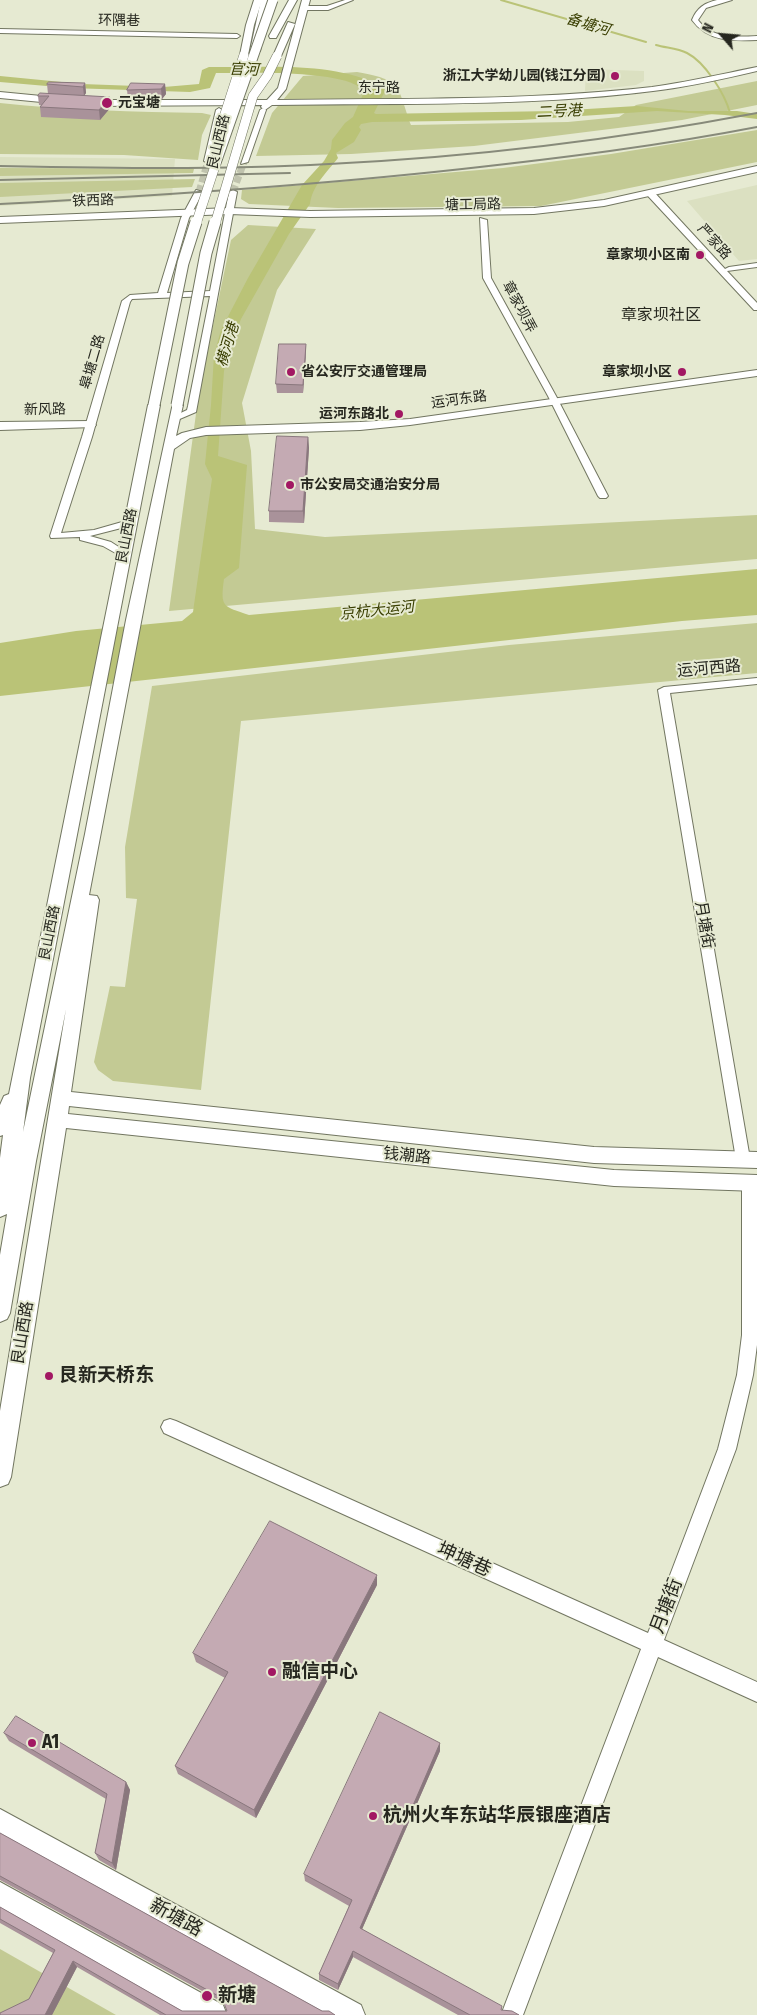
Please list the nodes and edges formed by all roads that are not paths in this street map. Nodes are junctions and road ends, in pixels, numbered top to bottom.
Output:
1 (258, 0) edge
2 (265, 0) edge
3 (273, 0) edge
4 (284, 0) edge
5 (293, 0) edge
6 (350, 0) edge
7 (729, 0) edge
8 (305, 3) edge
9 (0, 31) edge
10 (237, 36) dead end
11 (756, 40) edge
12 (272, 47) junction
13 (255, 52) junction
14 (757, 69) edge
15 (757, 74) edge
16 (719, 81) junction
17 (0, 95) edge
18 (253, 96) joint
19 (0, 100) edge
20 (77, 104) junction
21 (267, 106) junction
22 (221, 107) junction
23 (212, 162) junction
24 (244, 162) tunnel mouth
25 (757, 169) edge
26 (757, 176) edge
27 (199, 192) tunnel mouth
28 (233, 192) tunnel mouth
29 (657, 196) junction
30 (186, 215) junction
31 (229, 215) junction
32 (308, 217) junction
33 (0, 220) edge
34 (483, 220) junction
35 (0, 224) edge
36 (757, 265) edge
37 (729, 269) junction
38 (213, 293) junction
39 (162, 295) junction
40 (757, 297) edge
41 (757, 308) edge
42 (757, 367) edge
43 (757, 373) edge
44 (552, 399) junction
45 (176, 411) junction
46 (0, 426) edge
47 (206, 427) junction
48 (88, 431) junction
49 (14, 432) junction
50 (0, 438) edge
51 (168, 448) junction
52 (603, 496) dead end
53 (129, 524) junction
54 (73, 536) junction
55 (124, 553) junction
56 (757, 681) edge
57 (664, 690) joint
58 (93, 834) junction
59 (21, 1078) junction
60 (61, 1098) junction
61 (58, 1120) junction
62 (0, 1129) edge
63 (750, 1159) edge
64 (18, 1161) junction
65 (754, 1183) edge
66 (0, 1209) edge
67 (0, 1313) edge
68 (170, 1427) dead end
69 (0, 1477) edge
70 (652, 1645) junction
71 (757, 1692) edge
72 (0, 1822) edge
73 (0, 1895) edge
74 (213, 2015) edge
75 (351, 2015) edge
76 (512, 2015) edge

1 - 23 main road, 艮山西路, bridge
2 - 13 highway, bridge
3 - 13 highway, bridge
4 - 12 highway
5 - 12 highway
6 - 8 street
7 - 11 street
8 - 12 main road
8 - 21 main road, 艮山西路
9 - 10 street, 环隅巷
12 - 18 highway, bridge
13 - 23 highway, bridge
14 - 16 main road, 东宁路
15 - 16 main road, 东宁路
16 - 21 main road, 东宁路
17 - 20 main road, 东宁路
18 - 45 main road, 艮山西路, bridge
19 - 20 main road, 东宁路
20 - 22 main road, 东宁路
21 - 22 main road, 东宁路
21 - 24 street, 艮山西路
22 - 23 street, 艮山西路
23 - 53 main road, 艮山西路, bridge
25 - 29 main road, 塘工局路
26 - 29 main road, 塘工局路
27 - 30 street
28 - 31 street
29 - 32 main road, 塘工局路
29 - 34 main road, 塘工局路
29 - 37 street, 严家路
29 - 41 street, 严家路
30 - 31 main road, 塘工局路
30 - 33 main road, 铁西路
30 - 35 main road, 铁西路
30 - 39 street
31 - 32 main road, 塘工局路
31 - 38 street
32 - 34 main road, 塘工局路
34 - 44 street, 章家坝弄
36 - 37 street
37 - 40 street, 严家路
38 - 39 street
38 - 45 street
39 - 48 street, 皋塘二路
42 - 44 main road, 运河东路
43 - 44 main road, 运河东路
44 - 47 main road, 运河东路
44 - 52 street, 章家坝弄
45 - 47 main road, 运河东路
45 - 51 main road, 艮山西路
46 - 49 main road, 新风路
47 - 51 main road, 运河东路
48 - 49 main road, 新风路
48 - 54 street, 皋塘二路
49 - 50 main road, 新风路
51 - 58 main road, 艮山西路
53 - 54 street
53 - 55 main road, 艮山西路
54 - 55 street
55 - 59 main road, 艮山西路
56 - 57 street, 运河西路
57 - 63 street, 月塘街
58 - 60 main road, 艮山西路
58 - 64 main road, 艮山西路
59 - 62 main road, 艮山西路
59 - 64 main road, 艮山西路
60 - 61 main road, 艮山西路
60 - 63 main road, 钱潮路
61 - 65 main road, 钱潮路
61 - 69 main road, 艮山西路
64 - 66 main road, 艮山西路
64 - 67 main road, 艮山西路
65 - 70 street, 月塘街
68 - 70 street, 坤塘巷
70 - 71 street, 坤塘巷
70 - 76 street, 月塘街
72 - 75 main road, 新塘路
73 - 74 main road

